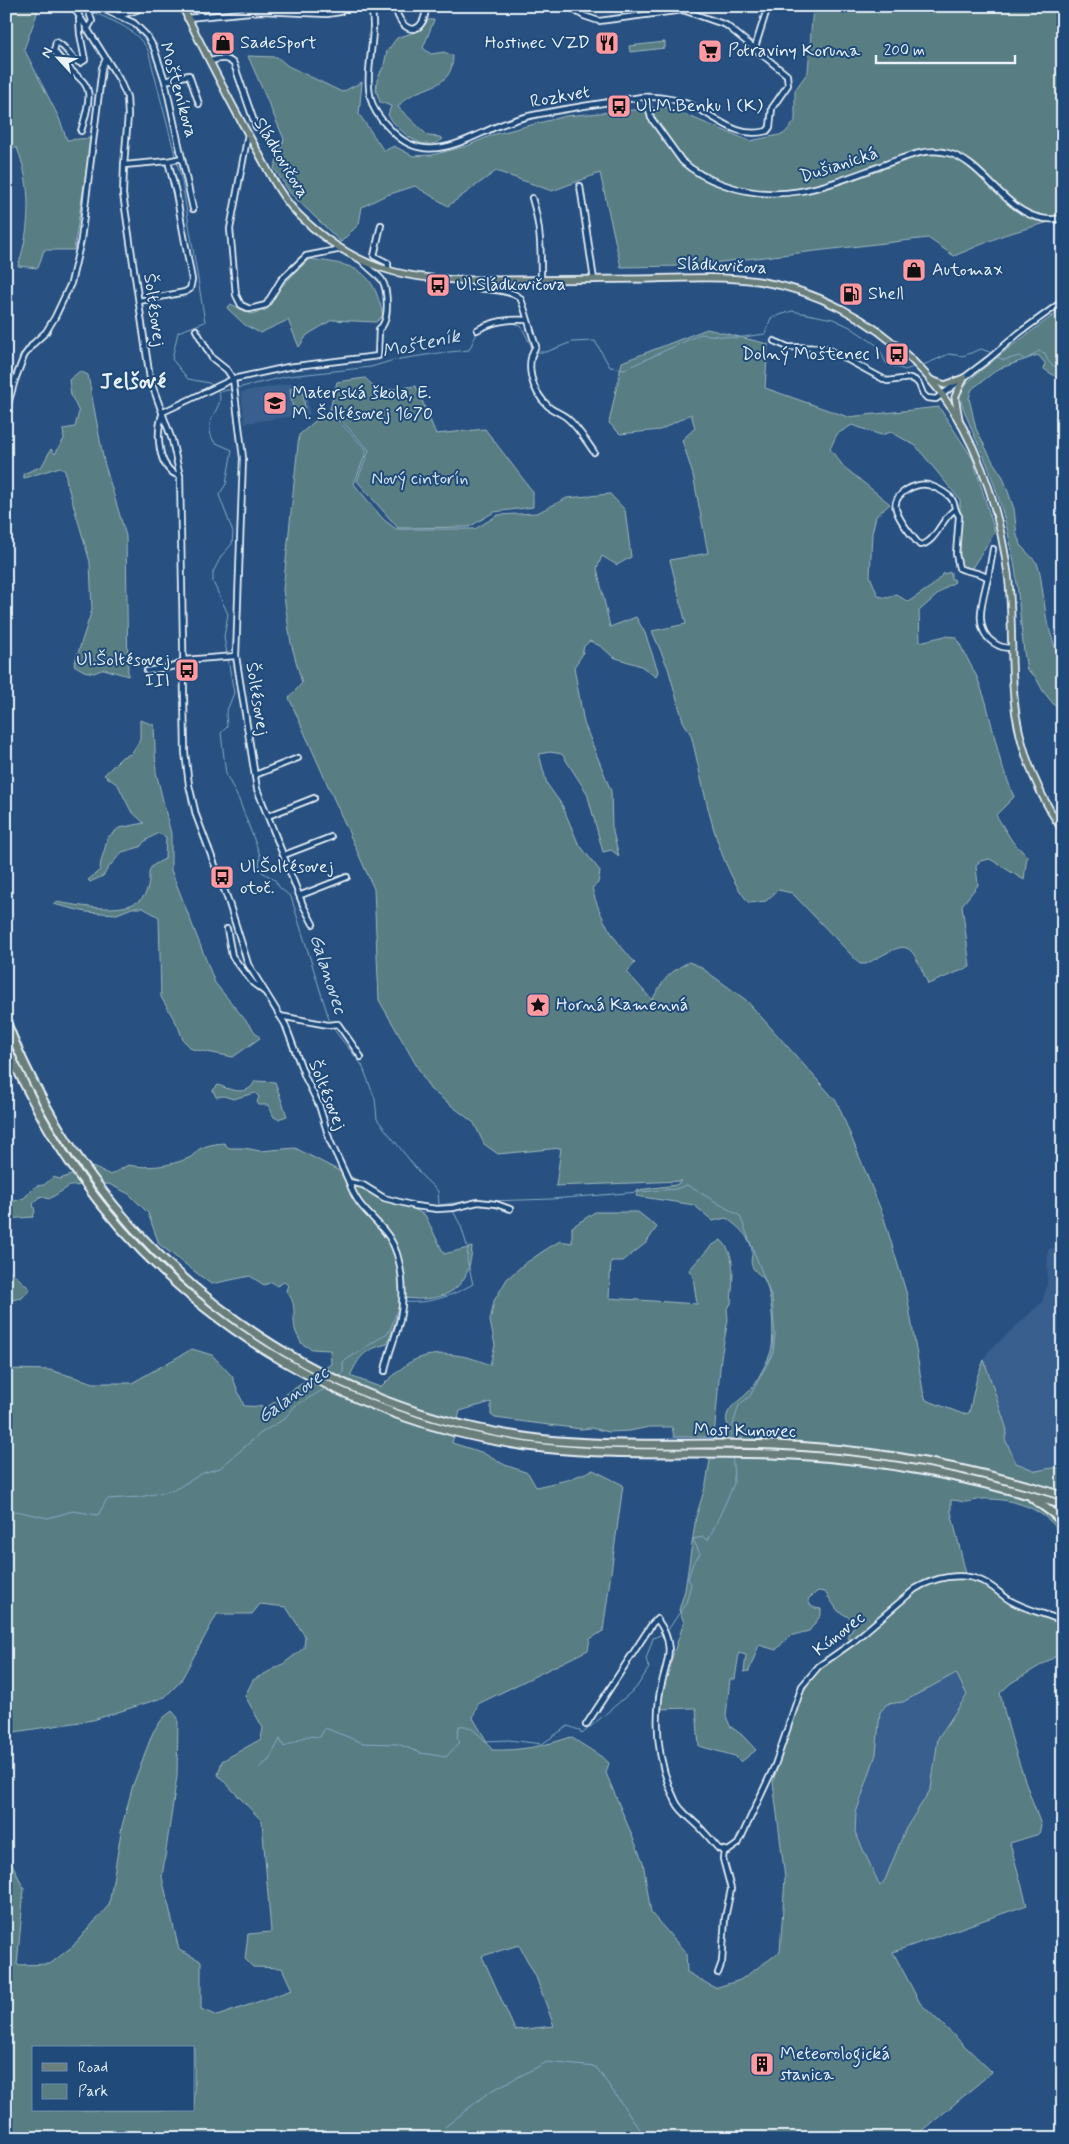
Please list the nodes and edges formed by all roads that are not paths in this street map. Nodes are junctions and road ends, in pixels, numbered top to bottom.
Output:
1 (72, 6) edge
2 (87, 6) edge
3 (98, 6) edge
4 (139, 6) edge
5 (182, 6) edge
6 (194, 6) edge
7 (244, 6) edge
8 (371, 6) edge
9 (395, 6) edge
10 (426, 6) edge
11 (568, 6) edge
12 (768, 6) edge
13 (279, 9) edge
14 (340, 12) dead end
15 (244, 13) junction
16 (118, 16) junction
17 (201, 16) junction
18 (187, 18) junction
19 (79, 19) junction
20 (87, 30) junction
21 (755, 47) junction
22 (106, 59) junction
23 (211, 62) junction
24 (165, 81) junction
25 (646, 97) junction
26 (199, 104) dead end
27 (256, 127) dead end
28 (81, 131) dead end
29 (248, 134) junction
30 (175, 159) junction
31 (124, 165) junction
32 (580, 186) dead end
33 (532, 198) dead end
34 (193, 209) dead end
35 (1063, 218) edge
36 (381, 224) dead end
37 (342, 249) junction
38 (361, 260) junction
39 (388, 270) junction
40 (462, 280) junction
41 (541, 280) junction
42 (594, 280) junction
43 (139, 300) junction
44 (1063, 301) edge
45 (527, 320) junction
46 (196, 330) dead end
47 (477, 330) dead end
48 (774, 341) dead end
49 (964, 378) junction
50 (233, 379) junction
51 (930, 379) junction
52 (942, 395) junction
53 (6, 411) edge
54 (162, 412) junction
55 (959, 421) junction
56 (594, 452) dead end
57 (180, 476) junction
58 (954, 510) junction
59 (992, 549) dead end
60 (988, 578) junction
61 (1012, 647) junction
62 (236, 656) junction
63 (184, 660) junction
64 (147, 671) dead end
65 (298, 758) dead end
66 (255, 774) junction
67 (314, 798) dead end
68 (268, 816) junction
69 (1063, 832) edge
70 (331, 837) dead end
71 (284, 856) junction
72 (347, 877) dead end
73 (301, 895) junction
74 (313, 924) dead end
75 (226, 929) dead end
76 (266, 992) junction
77 (280, 1016) junction
78 (6, 1021) edge
79 (6, 1045) edge
80 (361, 1057) dead end
81 (349, 1182) junction
82 (510, 1210) dead end
83 (385, 1371) dead end
84 (1028, 1494) junction
85 (1063, 1496) edge
86 (1062, 1504) edge
87 (1063, 1523) edge
88 (1063, 1621) edge
89 (586, 1725) dead end
90 (724, 1851) junction
91 (718, 1973) dead end

1 - 19 street, Šoltésovej
2 - 20 street
3 - 16 street, Mošteníkova
4 - 16 street
5 - 18 main road, Sládkovičova
6 - 17 street
7 - 15 street
8 - 25 street, Rozkvet
9 - 10 street
11 - 21 street
12 - 21 street
13 - 14 street
13 - 15 street
15 - 17 street
16 - 24 street, Mošteníkova
17 - 18 street
18 - 23 main road, Sládkovičova
19 - 20 street, Šoltésovej
19 - 28 street
20 - 22 street, Šoltésovej
21 - 25 street, Rozkvet
22 - 31 street, Šoltésovej
22 - 53 street
23 - 27 street, Sládkovičova
23 - 29 main road, Sládkovičova
24 - 26 street
24 - 30 street, Mošteníkova
25 - 35 street, Dušianická
29 - 37 main road, Sládkovičova
29 - 37 street
30 - 31 street, Mošteníkova
30 - 34 street, Mošteníkova
30 - 43 street, Mošteníkova
31 - 43 street, Šoltésovej
32 - 42 street
33 - 41 street
36 - 39 street
37 - 38 main road, Sládkovičova
38 - 39 main road, Sládkovičova
38 - 50 street
39 - 40 main road, Sládkovičova
40 - 41 main road, Sládkovičova
40 - 45 street, Sládkovičova
41 - 42 main road, Sládkovičova
42 - 51 main road, Sládkovičova
43 - 54 street, Šoltésovej
44 - 49 street
45 - 47 street
45 - 56 street, Sládkovičova
46 - 50 street
48 - 52 street
49 - 51 main road
49 - 52 street
49 - 55 main road
50 - 54 street
50 - 62 street, Šoltésovej
51 - 52 main road, Sládkovičova
52 - 55 main road, Sládkovičova
54 - 57 street, Šoltésovej
54 - 57 street
55 - 61 main road, Sládkovičova
57 - 63 street, Šoltésovej
58 - 58 street
58 - 60 street
59 - 60 street
60 - 61 street
61 - 69 main road, Sládkovičova
62 - 63 street, Šoltésovej
62 - 66 street, Šoltésovej
63 - 64 street, Šoltésovej
63 - 76 street, Šoltésovej
65 - 66 street
66 - 68 street, Šoltésovej
67 - 68 street
68 - 71 street, Šoltésovej
70 - 71 street
71 - 73 street, Šoltésovej
72 - 73 street
73 - 74 street, Šoltésovej
75 - 76 street, Šoltésovej
76 - 77 street, Šoltésovej
77 - 80 street
77 - 81 street, Šoltésovej
78 - 85 highway, Most Kunovec
79 - 84 highway, Most Kunovec
81 - 82 street
81 - 83 street
84 - 86 highway, Most Kunovec
84 - 87 highway
88 - 90 street, Kúnovec
89 - 90 street
90 - 91 street

